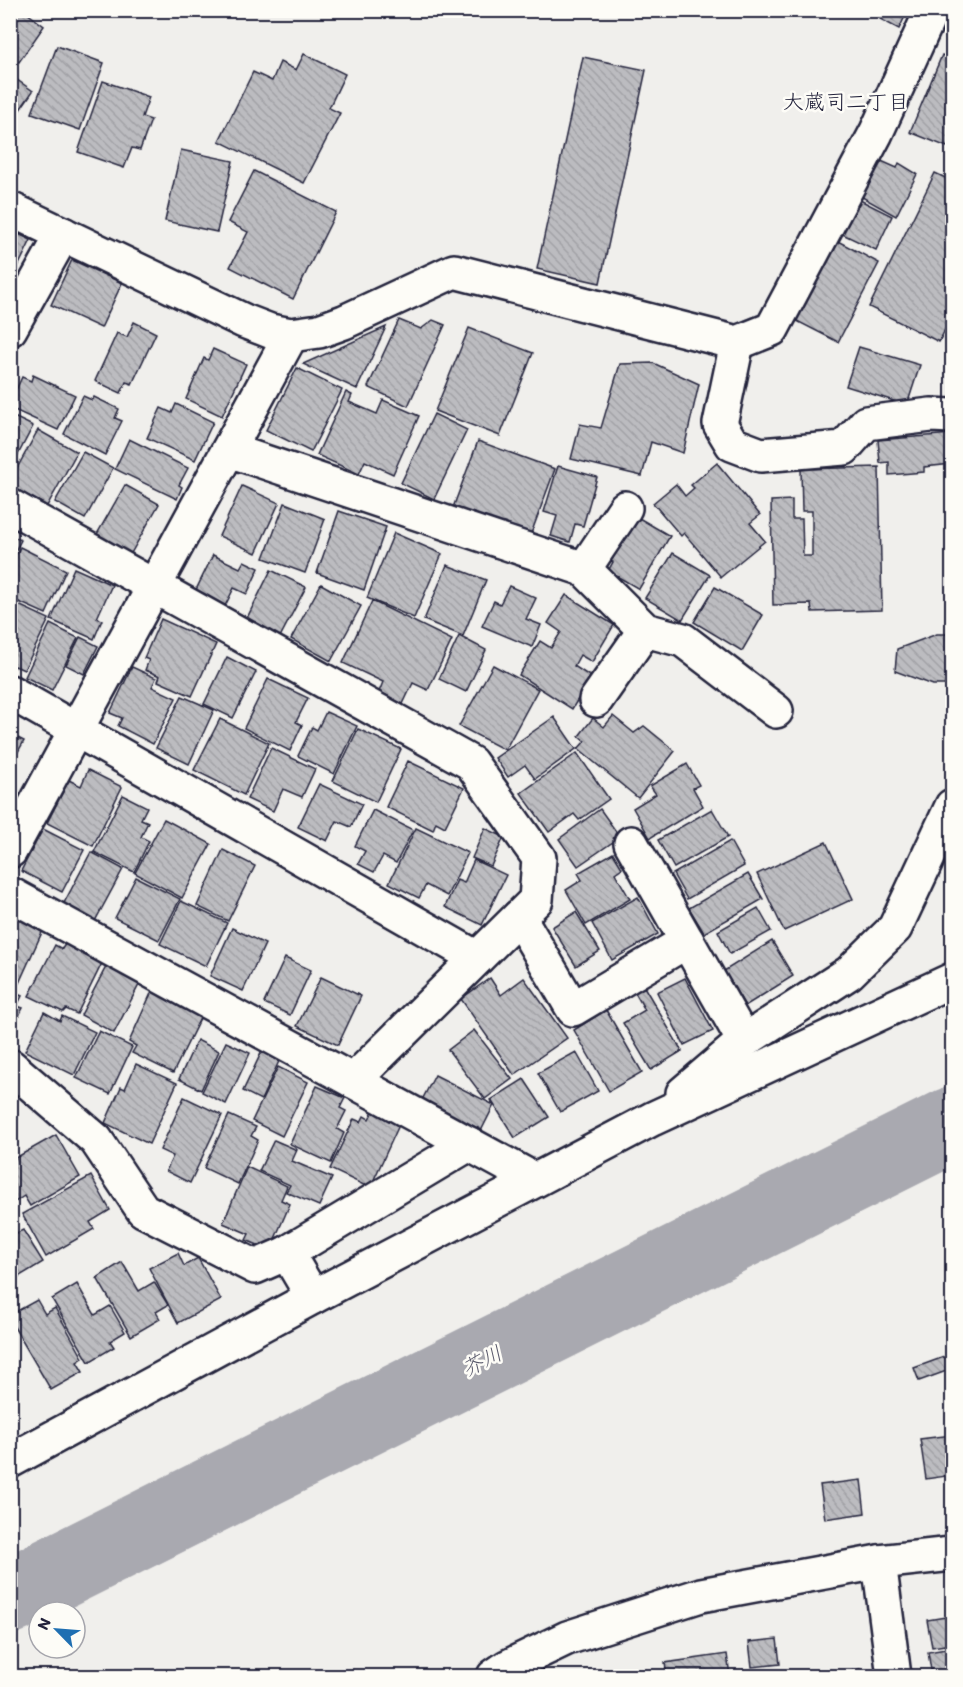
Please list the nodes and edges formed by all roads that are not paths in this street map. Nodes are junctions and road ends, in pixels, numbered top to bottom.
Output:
1 (932, 10) edge
2 (10, 209) edge
3 (63, 234) junction
4 (10, 329) edge
5 (291, 335) junction
6 (737, 343) junction
7 (952, 416) edge
8 (229, 450) junction
9 (10, 506) edge
10 (624, 508) dead end
11 (584, 569) junction
12 (154, 587) junction
13 (645, 630) junction
14 (10, 692) edge
15 (596, 700) dead end
16 (776, 711) dead end
17 (76, 729) junction
18 (952, 806) edge
19 (631, 843) dead end
20 (10, 851) edge
21 (10, 894) edge
22 (519, 917) junction
23 (687, 942) junction
24 (477, 958) junction
25 (952, 980) edge
26 (744, 1041) junction
27 (10, 1066) edge
28 (353, 1081) junction
29 (652, 1119) junction
30 (469, 1144) junction
31 (535, 1180) junction
32 (287, 1253) junction
33 (313, 1297) junction
34 (10, 1461) edge
35 (952, 1554) edge
36 (879, 1562) junction
37 (494, 1677) edge
38 (894, 1677) edge

1 - 6 street
2 - 3 street
3 - 4 street
3 - 5 street
5 - 6 street
5 - 8 street
6 - 7 street
8 - 11 street
8 - 12 street
9 - 12 street
10 - 11 street
11 - 13 street
12 - 17 street
12 - 22 street
13 - 15 street
13 - 16 street
14 - 17 street
17 - 20 street
17 - 24 street
18 - 26 street
19 - 23 street
21 - 28 street
22 - 23 street
22 - 24 street
23 - 26 street
24 - 28 street
25 - 29 street
26 - 29 street
27 - 32 street
28 - 30 street
29 - 31 street
30 - 31 street
30 - 32 street
31 - 33 street
32 - 33 street
33 - 34 street
35 - 36 street
36 - 37 street
36 - 38 street

